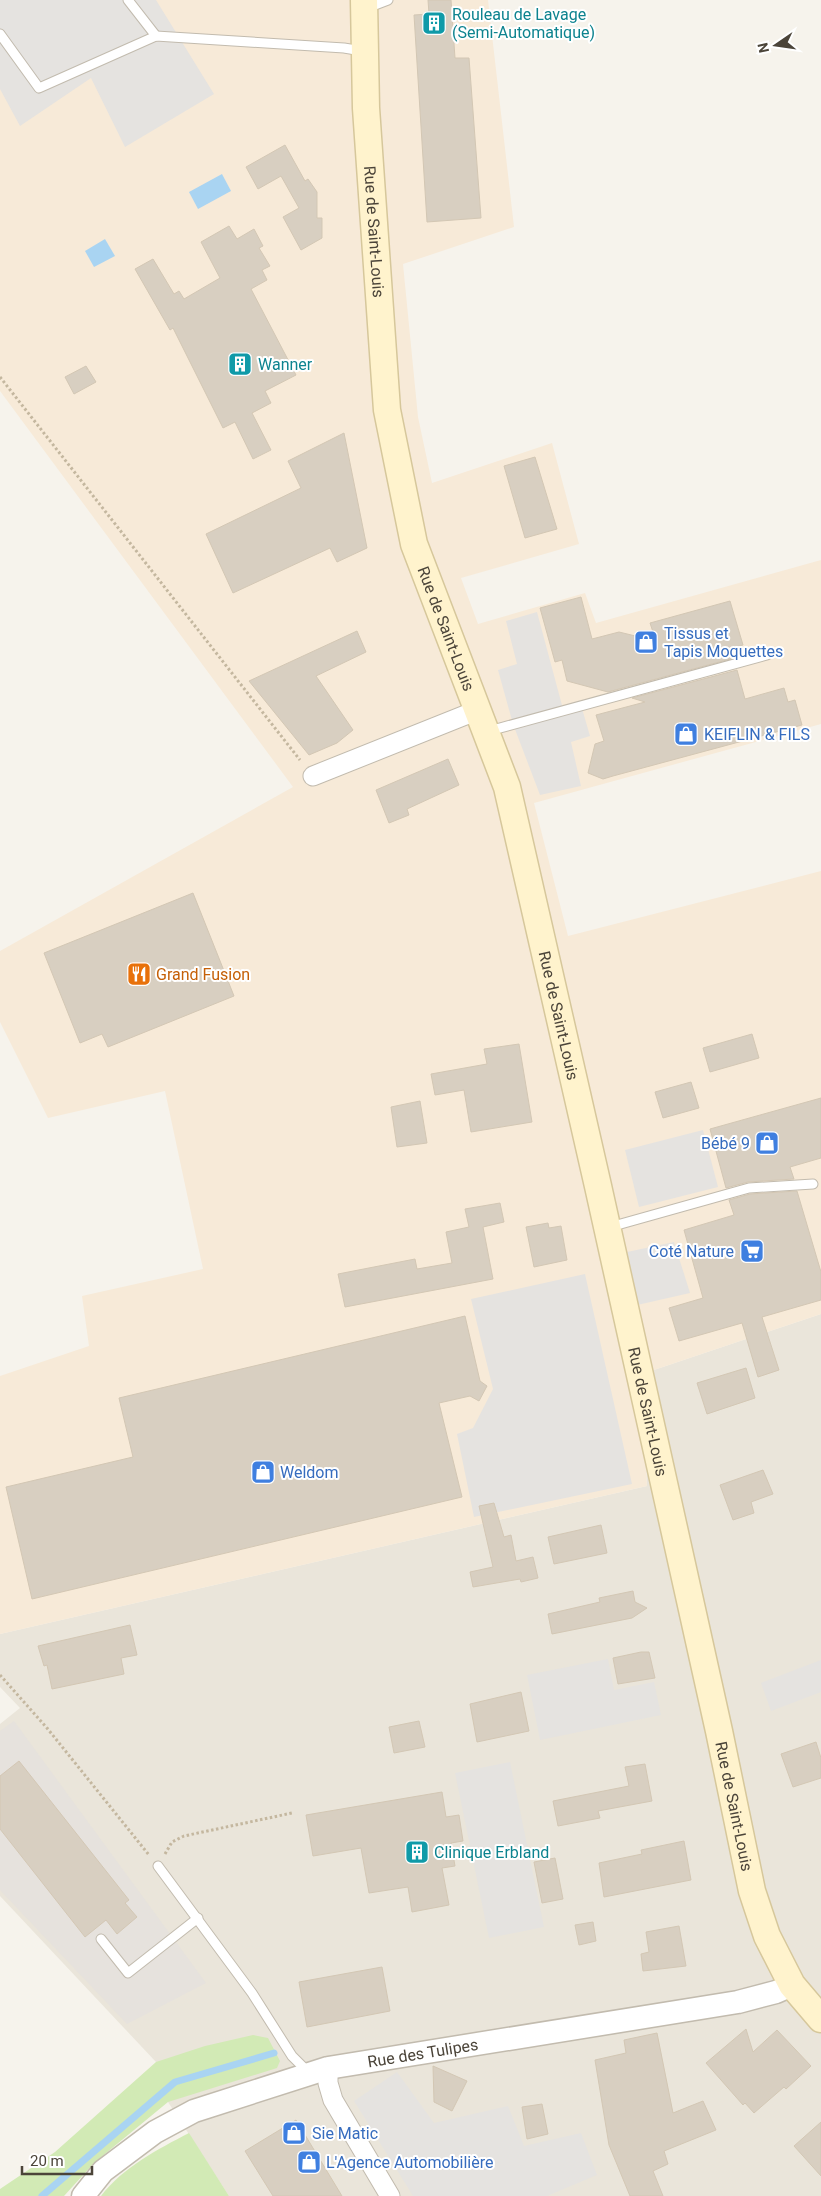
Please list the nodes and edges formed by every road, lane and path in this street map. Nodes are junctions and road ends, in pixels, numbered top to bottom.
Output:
1 (128, 0) edge
2 (388, 0) edge
3 (364, 4) edge
4 (0, 34) edge
5 (156, 36) junction
6 (364, 52) junction
7 (0, 377) edge
8 (767, 655) dead end
9 (482, 721) junction
10 (312, 776) joint
11 (813, 1184) dead end
12 (607, 1228) junction
13 (0, 1675) edge
14 (292, 1813) dead end
15 (158, 1866) junction
16 (198, 1918) junction
17 (101, 1939) dead end
18 (792, 1985) junction
19 (821, 2019) edge
20 (320, 2071) junction
21 (83, 2196) edge
22 (390, 2196) edge

1 - 5 lane
2 - 3 lane
3 - 6 main road, Rue de Saint-Louis
4 - 5 lane
5 - 6 lane
6 - 9 main road, Rue de Saint-Louis
7 - 10 path
8 - 9 lane
9 - 10 street
9 - 12 main road, Rue de Saint-Louis
11 - 12 lane
12 - 18 main road, Rue de Saint-Louis
13 - 15 path
14 - 15 path
15 - 16 lane
16 - 17 lane
16 - 20 lane
18 - 19 main road, Rue de Saint-Louis
18 - 20 street, Rue des Tulipes
20 - 21 street, Rue des Tulipes
20 - 22 street

